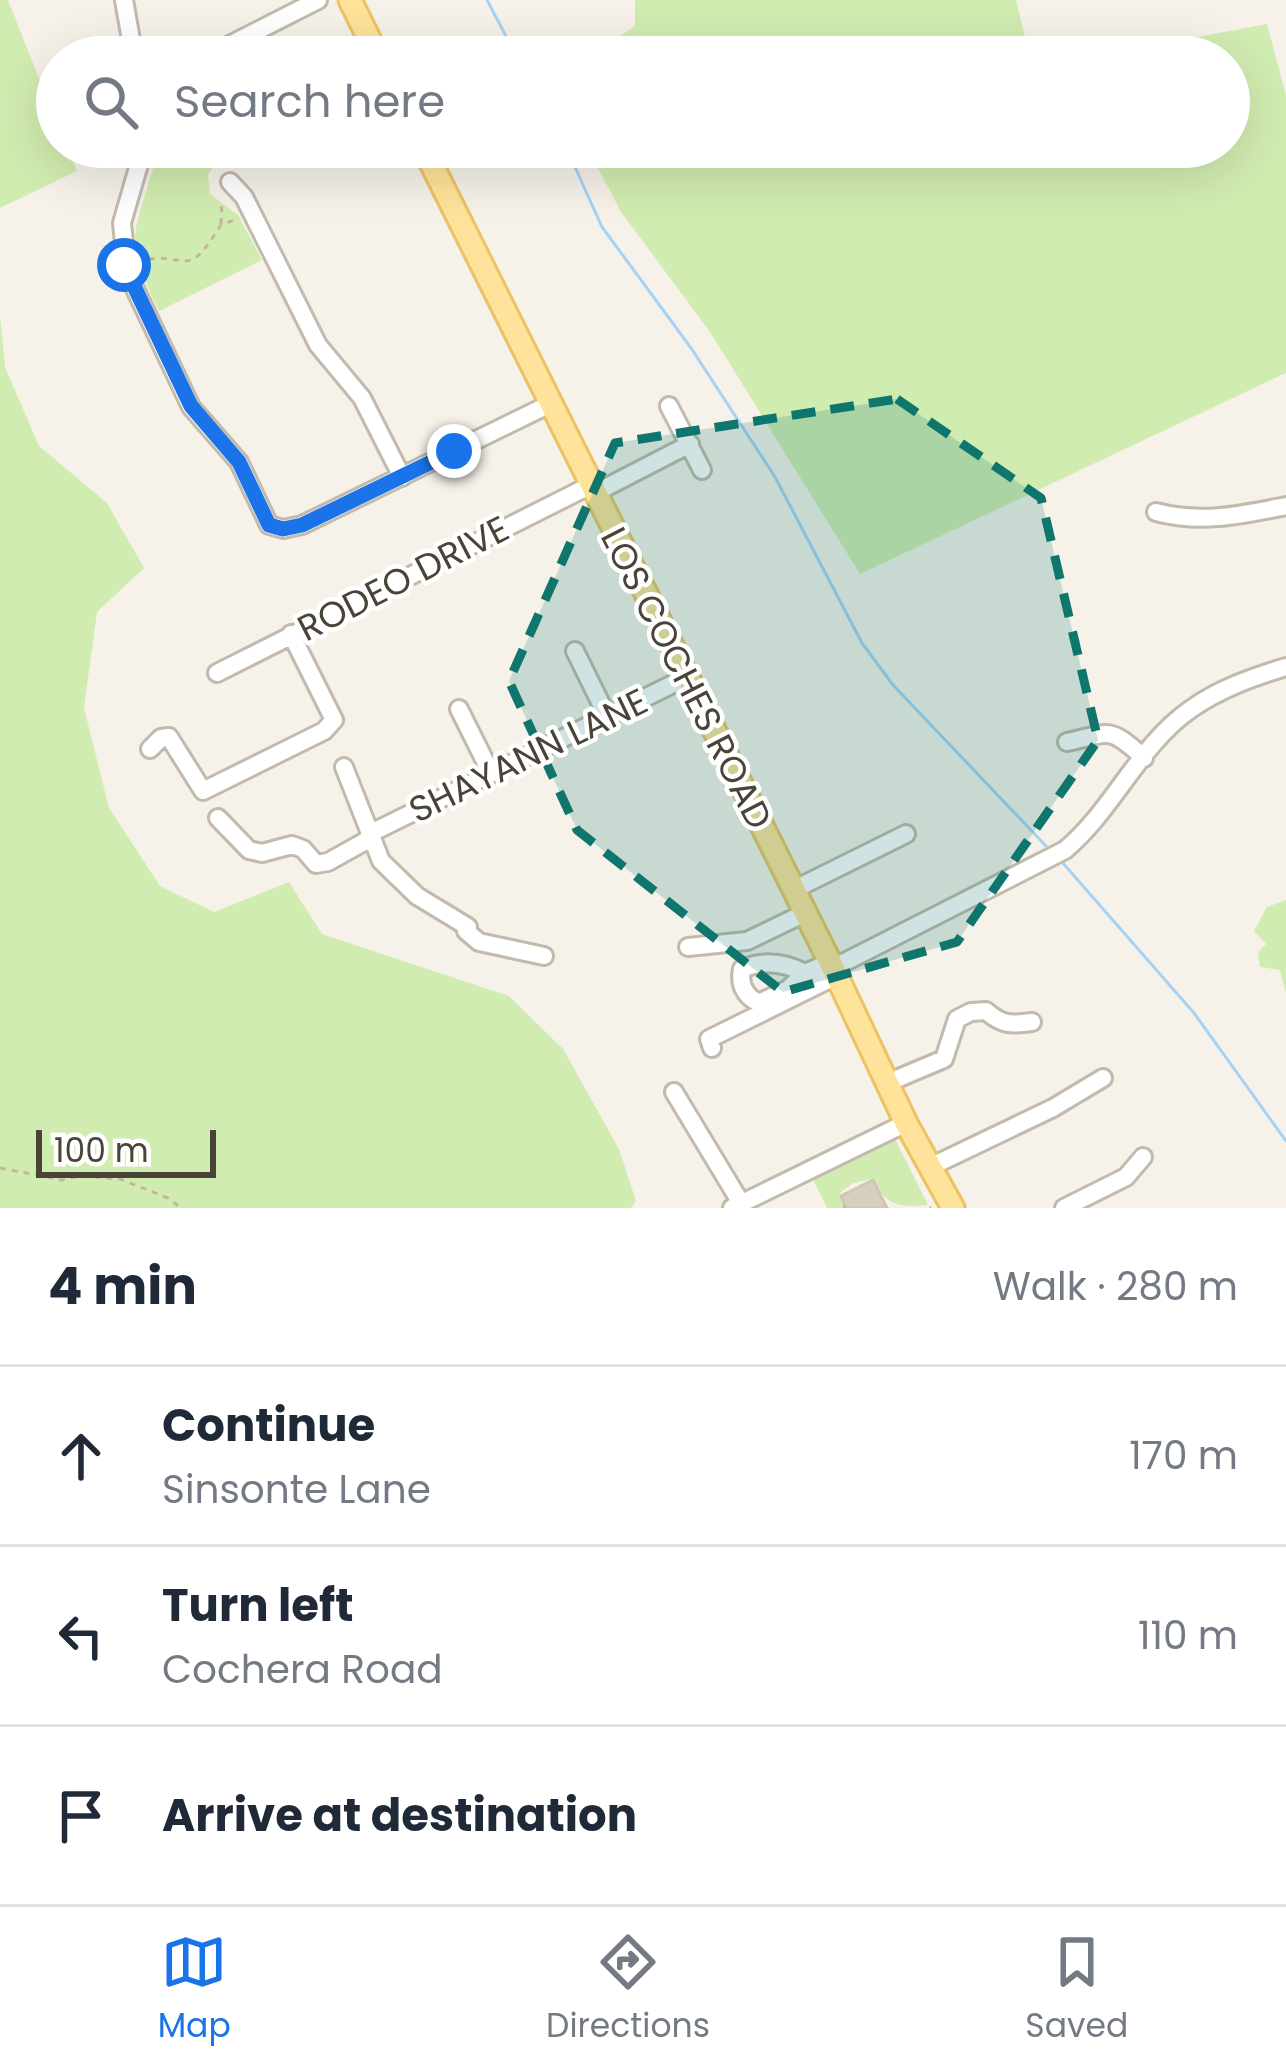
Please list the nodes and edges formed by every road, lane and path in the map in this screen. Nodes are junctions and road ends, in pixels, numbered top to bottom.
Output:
1 (124, 0) edge
2 (318, 0) edge
3 (350, 0) edge
4 (130, 36) edge
5 (247, 36) edge
6 (368, 36) edge
7 (138, 168) edge
8 (433, 168) edge
9 (230, 182) dead end
10 (222, 202) dead end
11 (242, 218) dead end
12 (219, 226) junction
13 (136, 262) dead end
14 (550, 404) junction
15 (670, 406) dead end
16 (690, 444) junction
17 (702, 470) dead end
18 (402, 477) junction
19 (593, 489) junction
20 (1286, 506) edge
21 (1156, 512) dead end
22 (291, 634) junction
23 (574, 651) dead end
24 (1286, 668) edge
25 (217, 673) dead end
26 (687, 677) junction
27 (459, 709) dead end
28 (607, 716) junction
29 (1067, 742) dead end
30 (150, 748) dead end
31 (1144, 758) junction
32 (344, 767) dead end
33 (491, 773) junction
34 (218, 818) dead end
35 (906, 834) dead end
36 (370, 836) junction
37 (793, 890) junction
38 (805, 913) junction
39 (688, 947) dead end
40 (544, 956) dead end
41 (833, 969) junction
42 (805, 973) dead end
43 (1032, 1022) dead end
44 (712, 1048) dead end
45 (1103, 1078) dead end
46 (887, 1083) junction
47 (674, 1092) dead end
48 (906, 1123) junction
49 (1143, 1156) dead end
50 (932, 1166) junction
51 (0, 1168) edge
52 (736, 1206) edge
53 (182, 1208) edge
54 (953, 1208) edge
55 (1064, 1208) edge

1 - 4 street
2 - 5 street
3 - 6 main road
7 - 18 street
8 - 14 main road, LOS COCHES ROAD
9 - 18 street
10 - 12 path
11 - 12 path
12 - 13 path
14 - 18 street
14 - 19 main road, LOS COCHES ROAD
15 - 16 street
16 - 17 street
16 - 19 street, RODEO DRIVE
19 - 22 street, RODEO DRIVE
19 - 26 main road, LOS COCHES ROAD
20 - 21 street
22 - 25 street, RODEO DRIVE
22 - 30 street
23 - 28 street
24 - 31 street
26 - 28 street, SHAYANN LANE
26 - 37 main road, LOS COCHES ROAD
27 - 33 street
28 - 33 street, SHAYANN LANE
29 - 31 street
31 - 41 street
32 - 36 street
33 - 36 street, SHAYANN LANE
34 - 36 street, SHAYANN LANE
35 - 37 street
36 - 40 street
37 - 38 main road, LOS COCHES ROAD
38 - 39 street
38 - 41 main road, LOS COCHES ROAD
41 - 42 street
41 - 44 street
41 - 46 main road, LOS COCHES ROAD
43 - 46 street
45 - 50 street
46 - 48 main road, LOS COCHES ROAD
47 - 52 street
48 - 50 main road, LOS COCHES ROAD
48 - 52 street
49 - 55 street
50 - 54 main road, LOS COCHES ROAD
51 - 53 path

